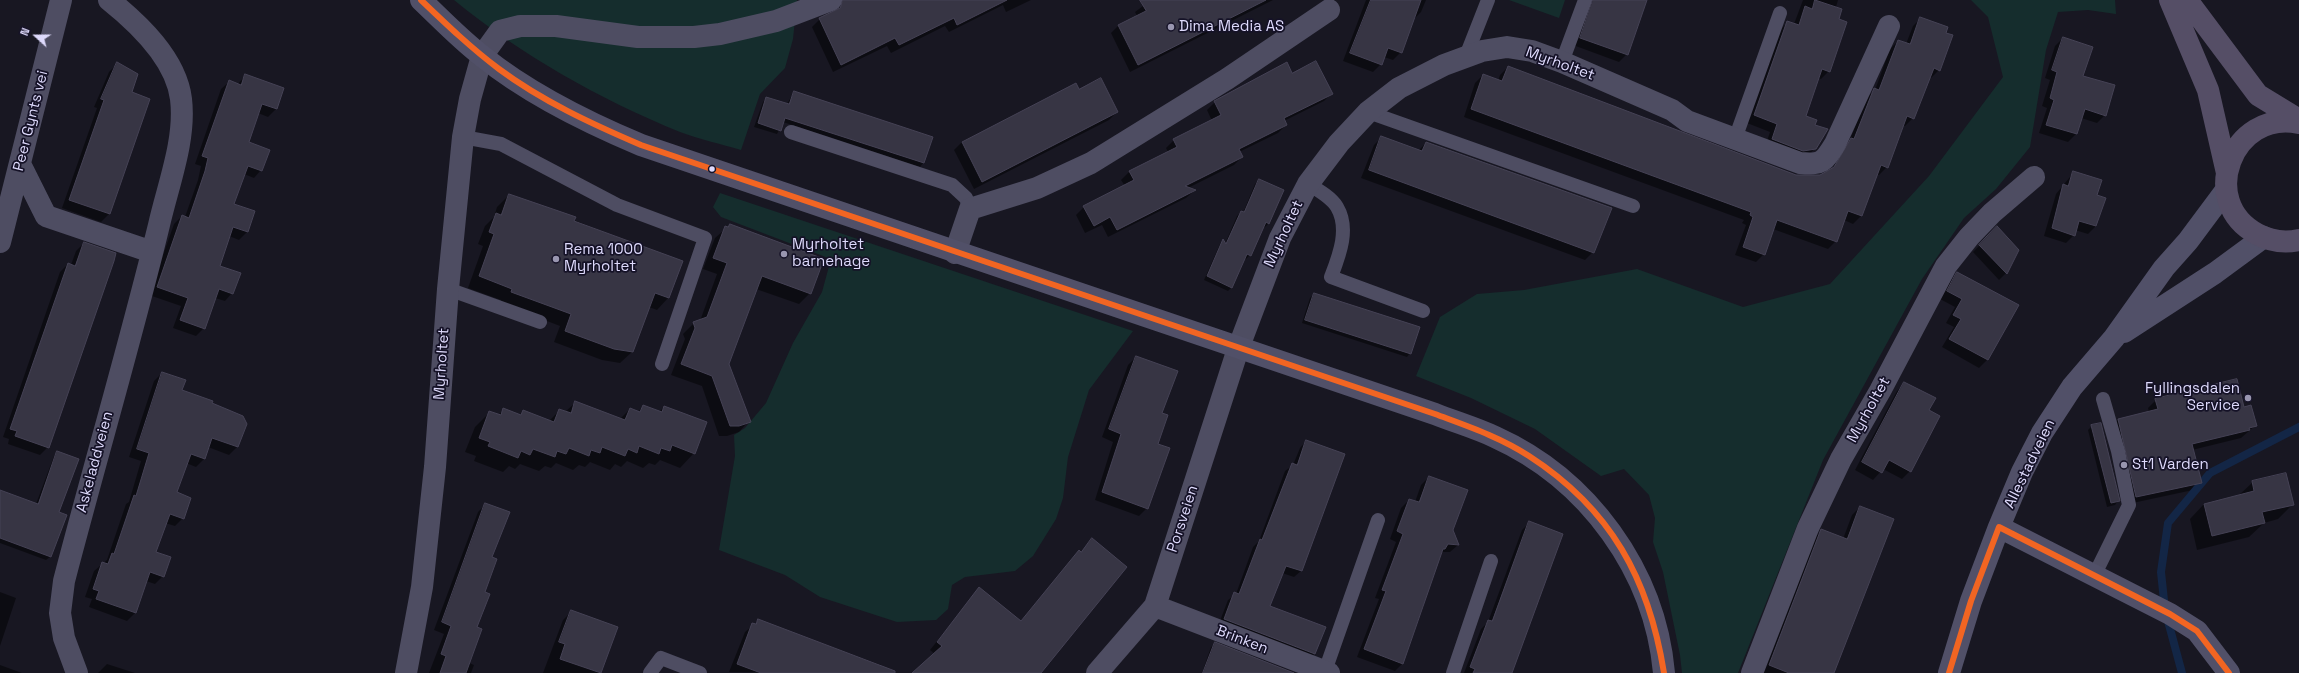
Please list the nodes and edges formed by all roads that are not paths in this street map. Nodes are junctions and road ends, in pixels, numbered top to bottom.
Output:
1 (61, 0) edge
2 (109, 0) edge
3 (421, 0) edge
4 (831, 0) edge
5 (1488, 0) edge
6 (1585, 0) edge
7 (2170, 0) edge
8 (2186, 0) edge
9 (1329, 10) dead end
10 (1780, 13) dead end
11 (1889, 26) dead end
12 (482, 56) junction
13 (1466, 56) junction
14 (1562, 62) junction
15 (1368, 112) junction
16 (2299, 120) edge
17 (2299, 123) edge
18 (791, 132) dead end
19 (463, 137) junction
20 (1735, 139) junction
21 (20, 164) junction
22 (2034, 177) dead end
23 (2226, 181) junction
24 (1308, 184) junction
25 (1632, 206) dead end
26 (970, 209) junction
27 (2280, 240) edge
28 (0, 242) edge
29 (152, 252) junction
30 (955, 253) junction
31 (2299, 256) edge
32 (448, 289) junction
33 (1423, 311) dead end
34 (540, 322) dead end
35 (2114, 338) junction
36 (1238, 349) junction
37 (662, 364) dead end
38 (2103, 399) dead end
39 (1378, 520) dead end
40 (1999, 527) junction
41 (1491, 561) dead end
42 (2095, 574) junction
43 (1155, 606) junction
44 (1327, 672) edge
45 (77, 673) edge
46 (406, 673) edge
47 (650, 673) edge
48 (700, 673) edge
49 (1098, 673) edge
50 (1453, 673) edge
51 (1664, 673) edge
52 (1752, 673) edge
53 (1949, 673) edge
54 (2230, 673) edge

1 - 21 street, Peer Gynts vei
2 - 29 street, Askeladdveien
3 - 12 main road
4 - 12 street, Myrholtet
5 - 13 lane
6 - 14 lane
7 - 23 main road
8 - 16 main road
9 - 26 street
10 - 20 lane
11 - 20 street, Myrholtet
12 - 19 street, Myrholtet
12 - 30 main road
13 - 14 street, Myrholtet
13 - 15 street, Myrholtet
14 - 20 street, Myrholtet
15 - 24 street, Myrholtet
15 - 25 lane
17 - 23 main road
18 - 26 lane
19 - 32 street, Myrholtet
19 - 37 lane
21 - 28 street, Peer Gynts vei
21 - 29 street
22 - 52 street, Myrholtet
23 - 27 main road
23 - 35 main road, Allestadveien
24 - 33 lane
24 - 36 street, Myrholtet
26 - 30 street
27 - 31 main road
27 - 35 main road, Allestadveien
29 - 45 street, Askeladdveien
30 - 36 main road
32 - 34 lane
32 - 46 street, Myrholtet
35 - 40 main road, Allestadveien
36 - 43 street, Porsveien
36 - 51 main road
38 - 42 lane
39 - 44 lane
40 - 42 main road
40 - 53 main road, Allestadveien
41 - 50 lane
42 - 54 main road
43 - 44 street, Brinken
43 - 49 street, Porsveien
47 - 48 lane

